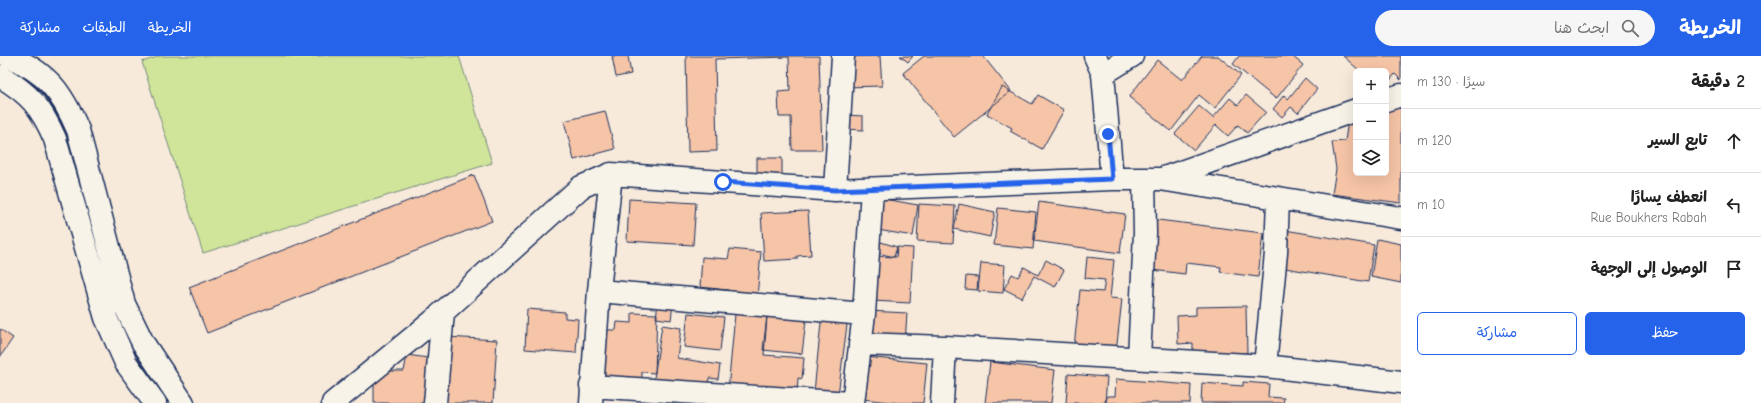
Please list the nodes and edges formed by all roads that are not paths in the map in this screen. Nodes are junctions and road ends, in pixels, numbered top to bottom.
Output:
1 (8, 56) edge
2 (843, 56) edge
3 (1132, 56) edge
4 (1099, 65) edge
5 (0, 76) edge
6 (1401, 95) edge
7 (1389, 99) edge
8 (1353, 111) edge
9 (611, 174) junction
10 (1112, 179) junction
11 (1152, 179) junction
12 (872, 188) junction
13 (835, 190) junction
14 (1278, 199) junction
15 (1401, 218) edge
16 (599, 291) junction
17 (443, 312) junction
18 (864, 314) junction
19 (860, 344) junction
20 (945, 347) junction
21 (1139, 358) junction
22 (1265, 366) junction
23 (1401, 382) edge
24 (591, 394) edge
25 (155, 403) edge
26 (183, 403) edge
27 (333, 403) edge
28 (435, 403) edge
29 (851, 403) edge
30 (942, 403) edge

1 - 26 street
2 - 13 street
3 - 4 street
4 - 10 street
5 - 25 street
6 - 7 street
8 - 11 street
9 - 13 street
9 - 16 street
9 - 17 street
10 - 11 street
10 - 12 street
11 - 14 street
11 - 21 street
12 - 13 street
12 - 18 street
14 - 15 street
14 - 22 street
16 - 18 street
16 - 24 street
17 - 27 street
17 - 28 street
18 - 19 street
19 - 20 street
19 - 29 street
20 - 21 street
20 - 30 street
21 - 22 street
22 - 23 street
24 - 29 street

